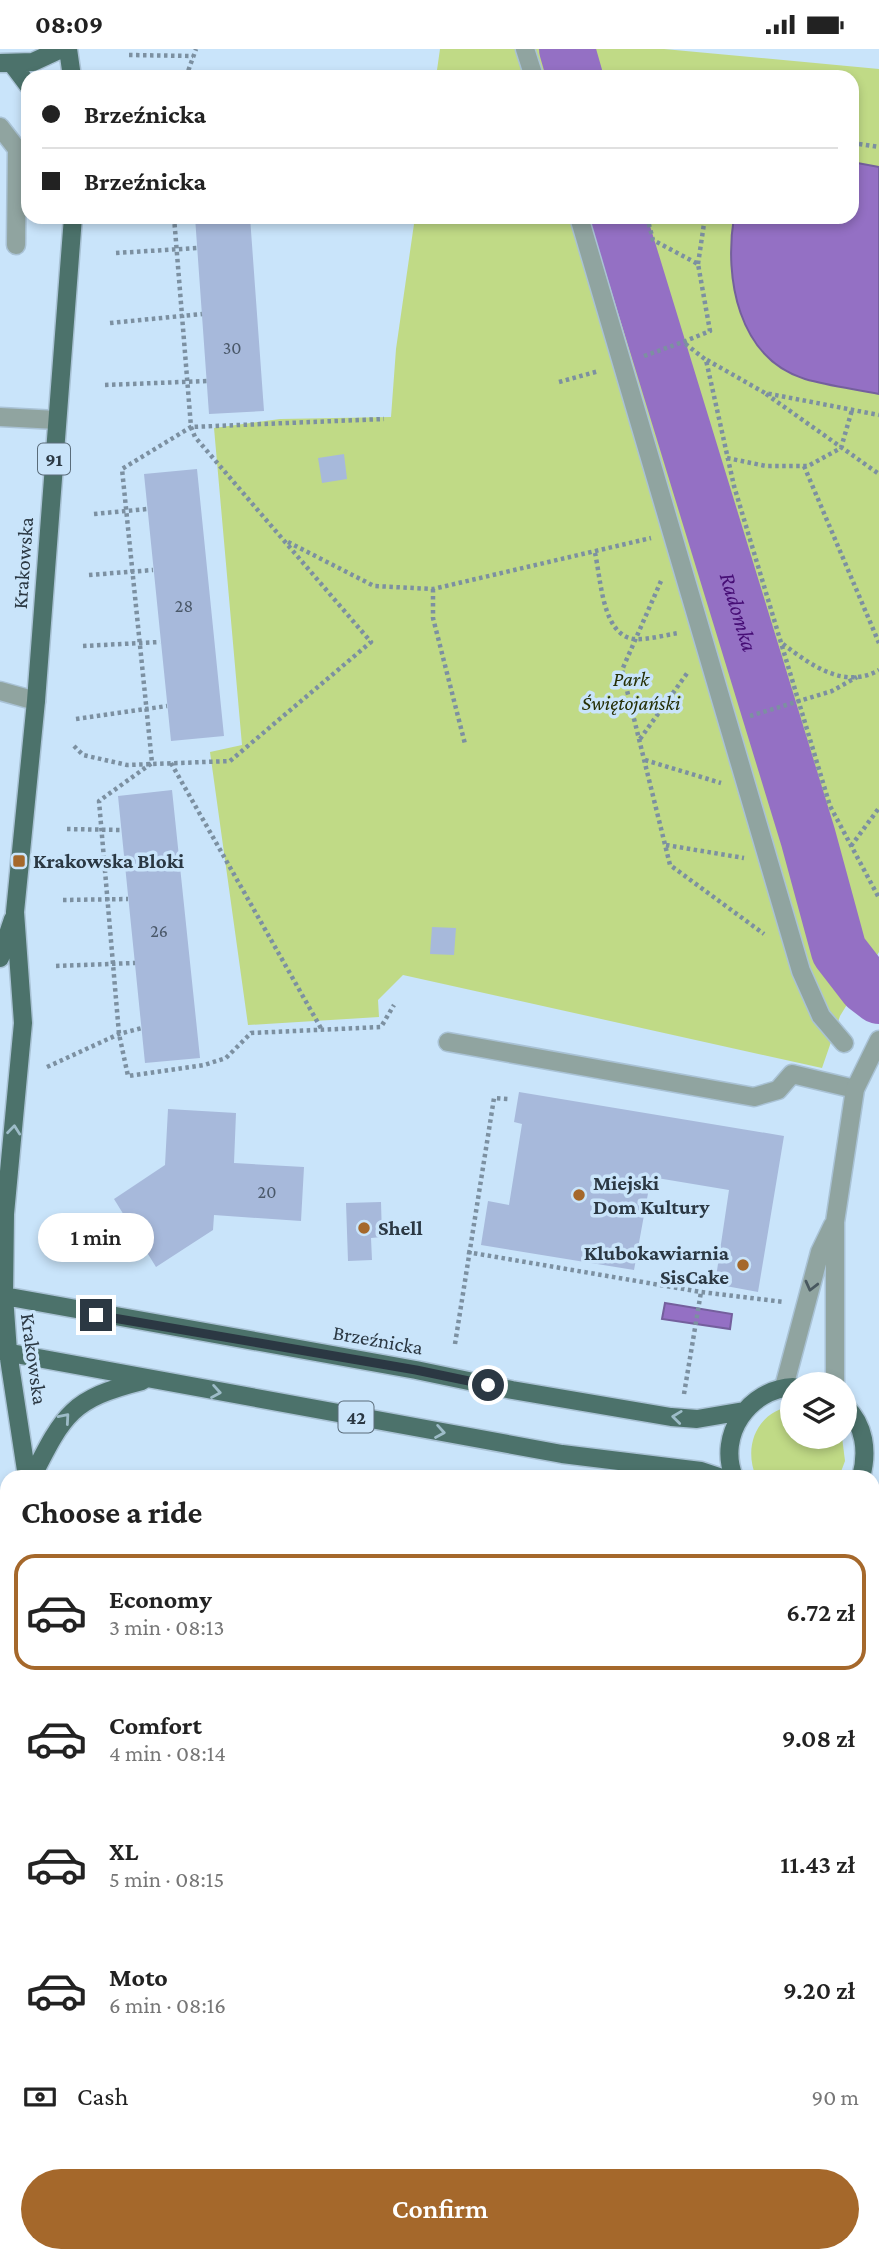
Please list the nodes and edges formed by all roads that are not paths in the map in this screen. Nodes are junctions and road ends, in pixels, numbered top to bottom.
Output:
1 (61, 49) edge
2 (68, 49) edge
3 (525, 49) edge
4 (7, 64) edge
5 (71, 70) edge
6 (532, 70) edge
7 (21, 78) edge
8 (0, 127) edge
9 (72, 224) edge
10 (581, 224) edge
11 (16, 245) dead end
12 (0, 417) edge
13 (57, 421) junction
14 (0, 691) edge
15 (36, 701) junction
16 (15, 912) junction
17 (0, 958) edge
18 (879, 1039) edge
19 (448, 1042) dead end
20 (844, 1043) dead end
21 (855, 1089) junction
22 (835, 1222) junction
23 (2, 1295) edge
24 (4, 1352) edge
25 (792, 1372) edge
26 (835, 1372) edge
27 (149, 1380) junction
28 (780, 1389) edge
29 (744, 1412) junction
30 (857, 1424) edge
31 (860, 1428) junction
32 (879, 1441) edge
33 (29, 1470) edge
34 (34, 1470) edge
35 (693, 1470) edge
36 (733, 1470) edge
37 (862, 1470) edge

1 - 4 main road
2 - 5 main road
3 - 6 street
4 - 7 main road
8 - 11 street
9 - 13 main road, Krakowska / 91
10 - 20 street
12 - 13 street
13 - 15 main road, Krakowska / 91
14 - 15 street
15 - 16 main road, Krakowska / 91
16 - 17 main road, Krakowska / 91
23 -> 16 main road, Krakowska / 91
18 - 21 street
19 - 21 street
21 - 22 street
22 -> 25 street
22 - 26 street
23 - 24 main road, Krakowska / 91
29 -> 23 main road, Brzeźnicka
24 - 27 main road, 42
24 - 33 main road, Krakowska / 91
34 -> 27 main road
27 -> 35 main road, 42
28 - 29 main road
29 - 36 main road
30 - 31 main road
31 - 32 main road
31 - 37 main road

